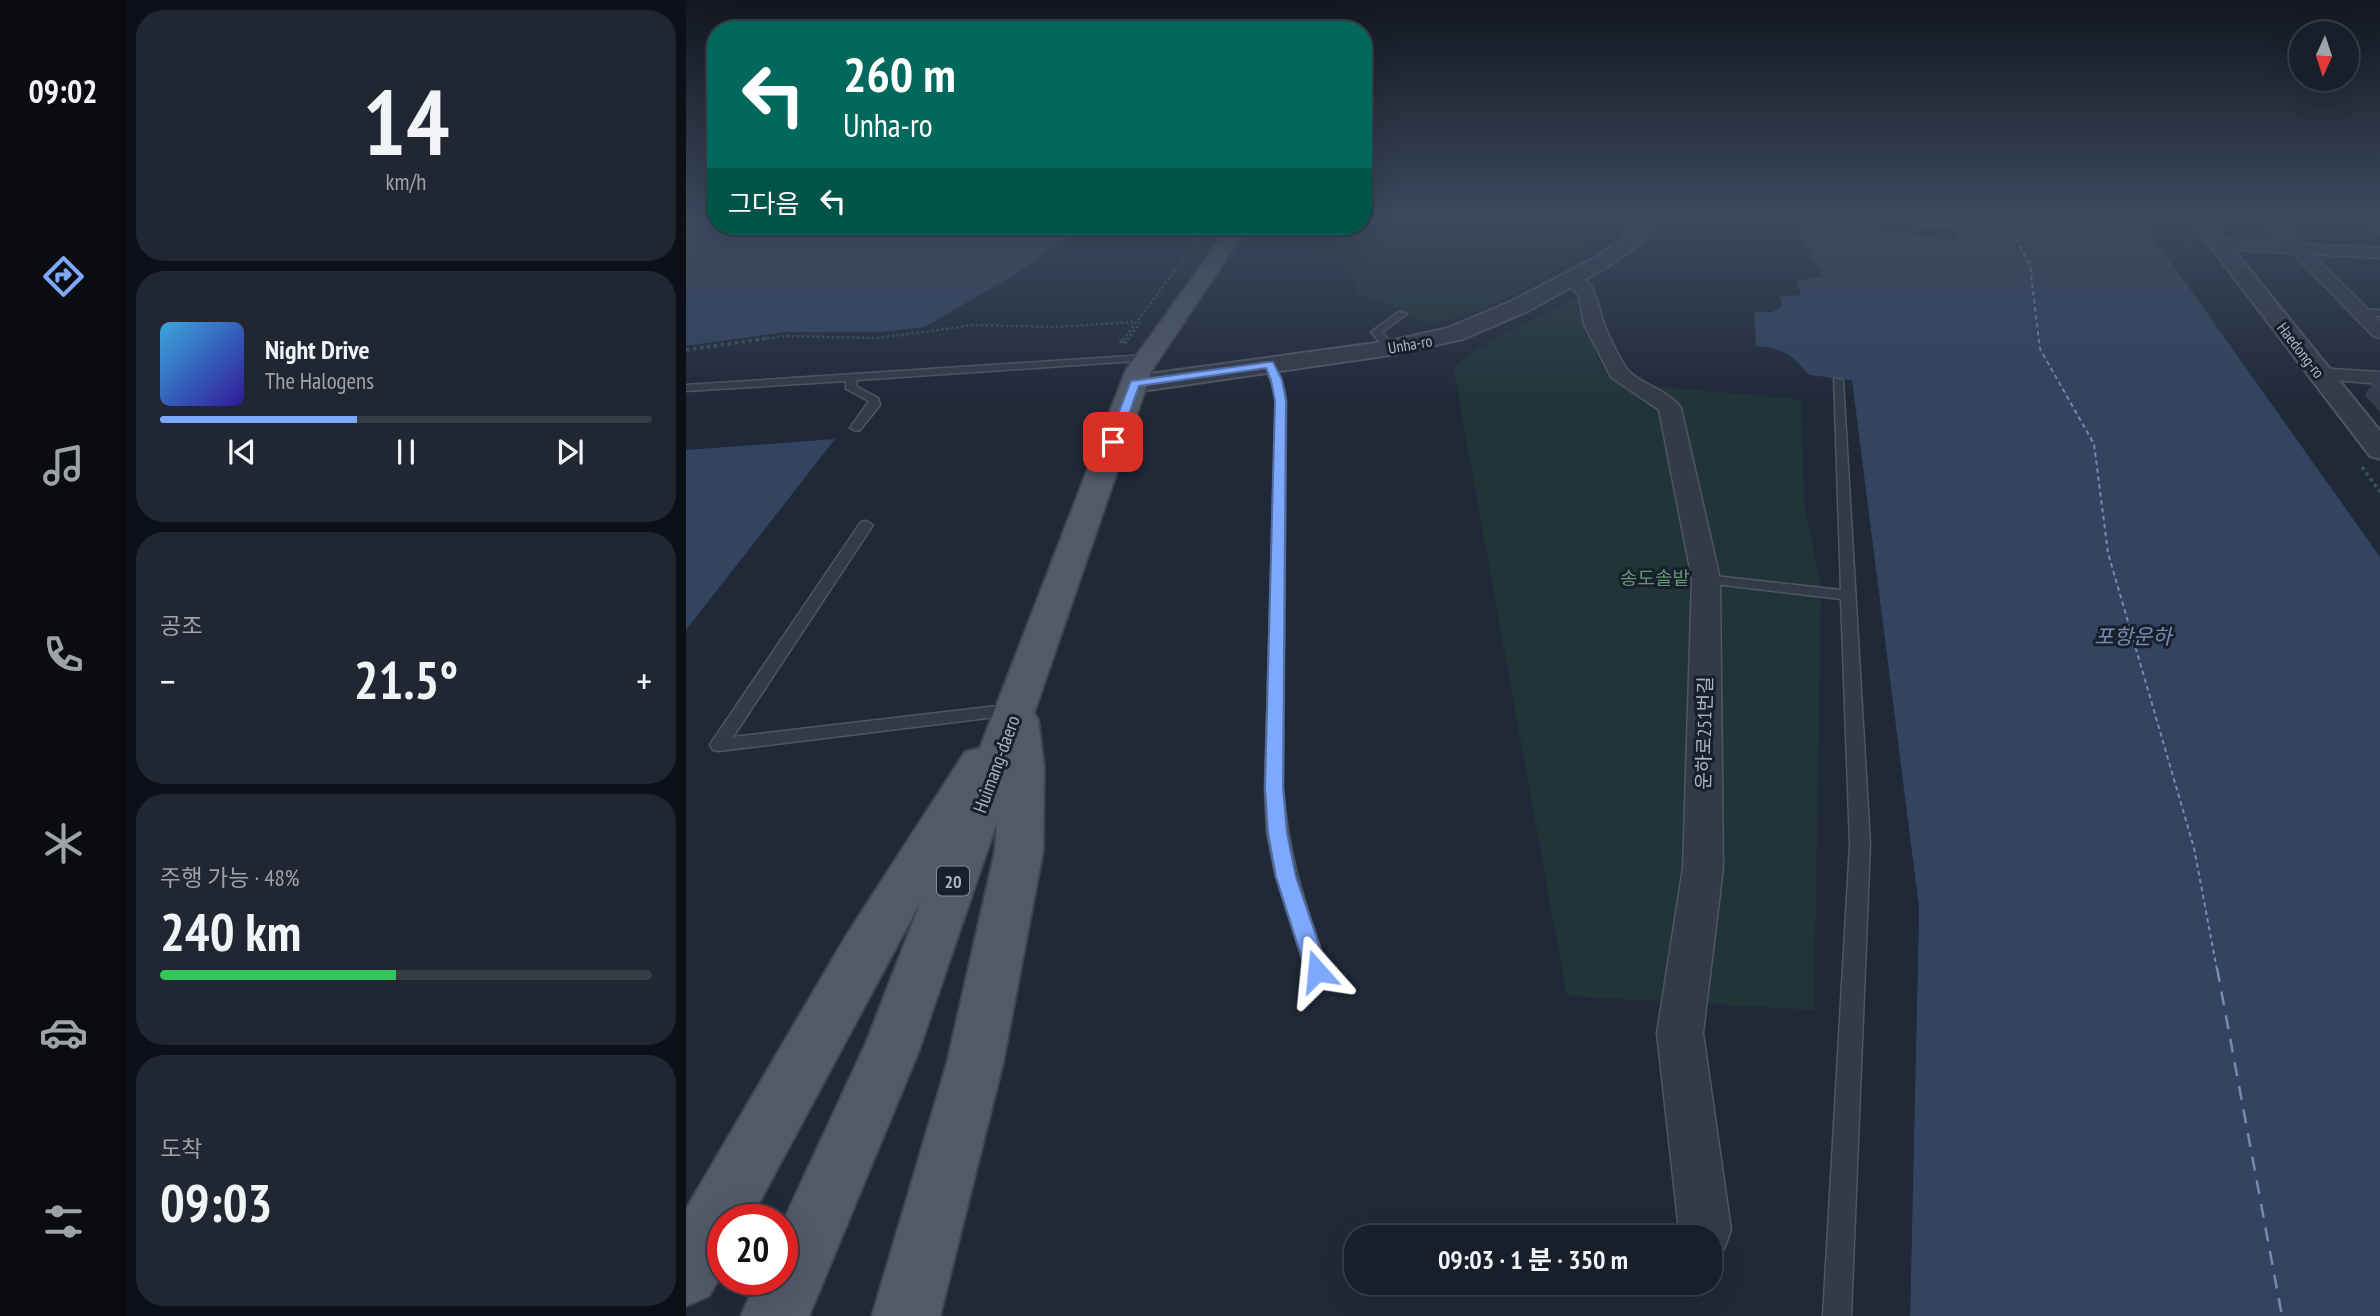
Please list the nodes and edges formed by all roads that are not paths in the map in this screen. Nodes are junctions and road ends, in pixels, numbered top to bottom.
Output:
1 (1203, 278) edge
2 (2245, 278) edge
3 (2327, 278) edge
4 (1572, 279) joint
5 (2360, 312) junction
6 (2380, 313) edge
7 (1402, 314) dead end
8 (2380, 332) edge
9 (1390, 348) junction
10 (1269, 365) junction
11 (1140, 371) junction
12 (2319, 374) junction
13 (852, 377) junction
14 (2380, 378) edge
15 (1838, 380) dead end
16 (763, 383) junction
17 (686, 388) edge
18 (753, 394) dead end
19 (856, 428) dead end
20 (2380, 450) edge
21 (866, 525) dead end
22 (1706, 579) junction
23 (1848, 595) junction
24 (1016, 709) junction
25 (1317, 971) dead end
26 (1704, 1225) edge
27 (694, 1245) edge
28 (775, 1316) edge
29 (906, 1316) edge
30 (1837, 1316) edge

1 - 11 main road, Huimang-daero / 20
2 - 12 street, Haedong-ro
3 - 5 street
4 - 9 street, Unha-ro
4 - 22 street, 운하로251번길
5 - 6 lane
5 - 8 street
7 - 9 lane
9 - 10 street, Unha-ro
10 - 11 street, Unha-ro
10 - 25 lane
11 - 13 lane
11 - 24 main road, Huimang-daero / 20
12 - 14 street
12 - 20 street, Haedong-ro
13 - 16 lane
13 - 19 lane
15 - 23 lane
16 - 17 lane
16 - 18 lane
21 - 24 lane
22 - 23 lane
22 - 26 street, 운하로251번길
23 - 30 lane
24 - 27 main road
24 - 28 main road, Huimang-daero / 20
24 - 29 main road

